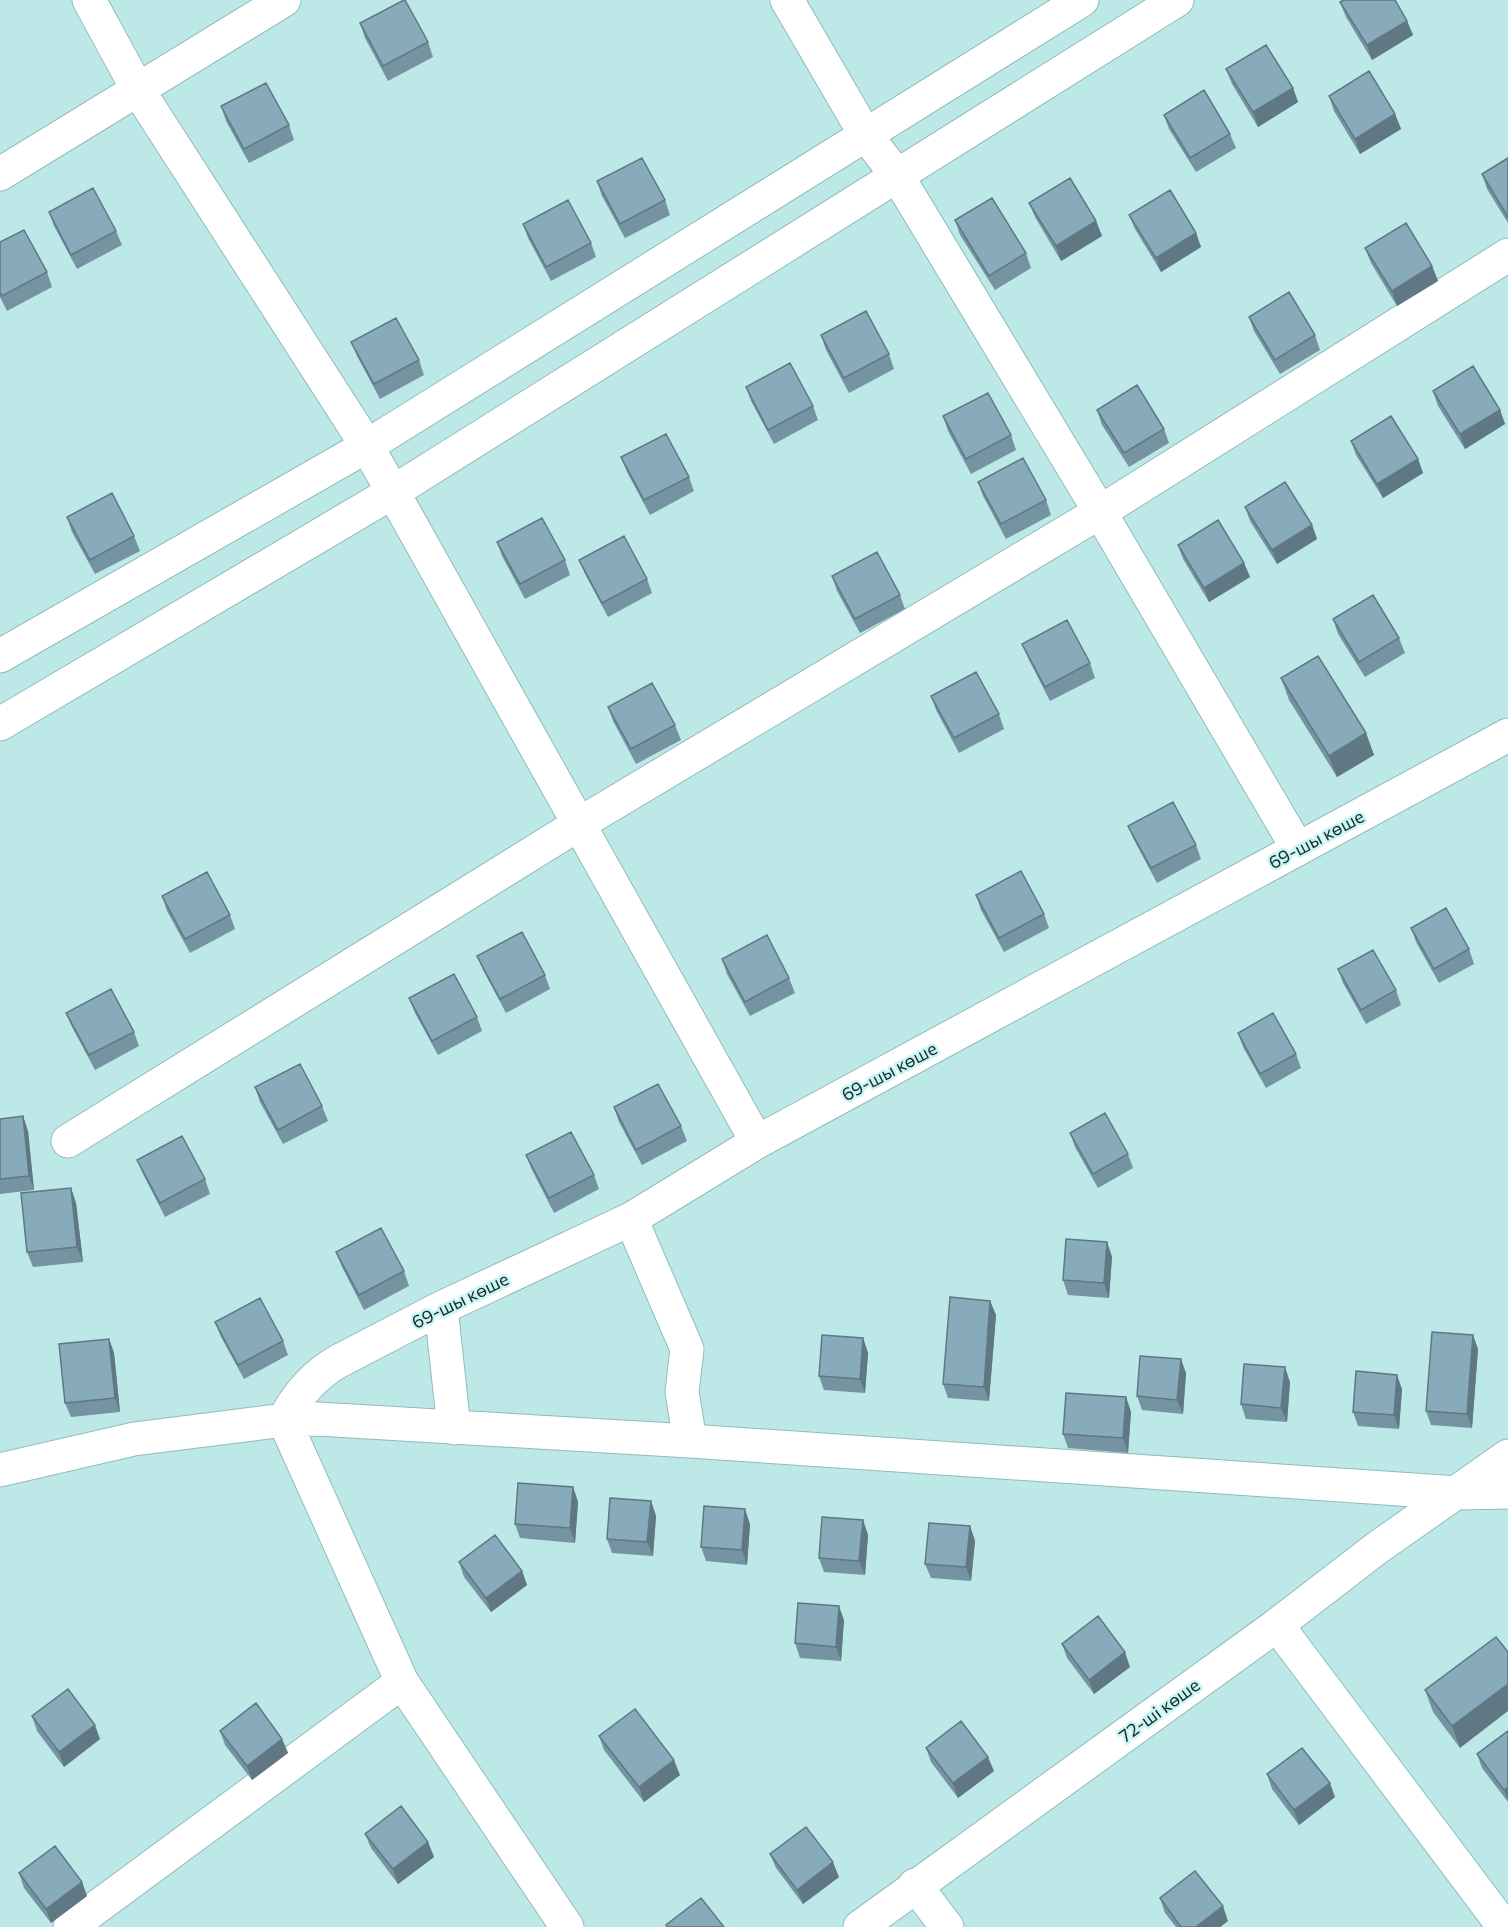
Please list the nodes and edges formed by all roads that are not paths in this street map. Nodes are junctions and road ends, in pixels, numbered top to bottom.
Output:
1 (89, 0) edge
2 (284, 0) edge
3 (787, 0) edge
4 (1082, 0) edge
5 (1177, 0) edge
6 (138, 90) junction
7 (865, 134) junction
8 (0, 174) edge
9 (898, 177) junction
10 (1508, 255) edge
11 (367, 446) junction
12 (393, 492) junction
13 (1100, 512) junction
14 (0, 656) edge
15 (0, 724) edge
16 (1508, 735) edge
17 (579, 824) junction
18 (1298, 849) junction
19 (68, 1141) dead end
20 (757, 1142) junction
21 (631, 1219) junction
22 (441, 1308) junction
23 (284, 1420) junction
24 (454, 1428) junction
25 (690, 1441) junction
26 (1508, 1456) edge
27 (0, 1470) edge
28 (1458, 1492) junction
29 (1508, 1492) edge
30 (1277, 1624) junction
31 (402, 1682) junction
32 (915, 1886) junction
33 (70, 1927) edge
34 (567, 1927) edge
35 (860, 1927) edge
36 (947, 1927) edge
37 (1504, 1927) edge

1 - 6 street
2 - 6 street
3 - 7 street
4 - 7 street
5 - 9 street
6 - 8 street
6 - 11 street
7 - 9 street
7 - 11 street
9 - 12 street
9 - 13 street
10 - 13 street
11 - 12 street
11 - 14 street
12 - 15 street
12 - 17 street
13 - 17 street
13 - 18 street
16 - 18 street, 69-шы көше
17 - 19 street
17 - 20 street
18 - 20 street, 69-шы көше
20 - 21 street, 69-шы көше
21 - 22 street, 69-шы көше
21 - 25 street
22 - 23 street, 69-шы көше
22 - 24 street
23 - 24 street
23 - 27 street
23 - 31 street
24 - 25 street
25 - 28 street
26 - 28 street, 72-ші көше
28 - 29 street
28 - 30 street, 72-ші көше
30 - 32 street, 72-ші көше
30 - 37 street
31 - 33 street
31 - 34 street
32 - 35 street, 72-ші көше
32 - 36 street

